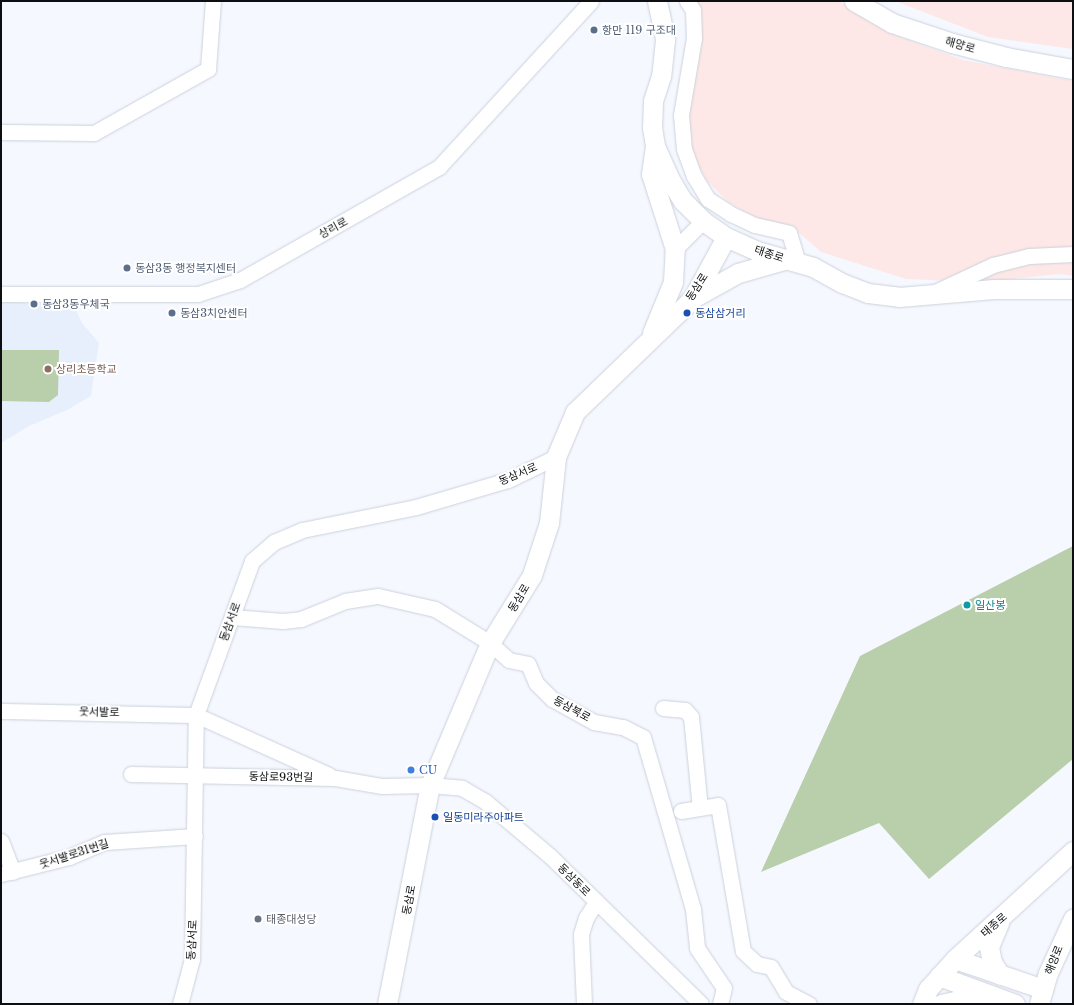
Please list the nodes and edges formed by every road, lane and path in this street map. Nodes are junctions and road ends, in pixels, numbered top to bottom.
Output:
1 (213, 1) edge
2 (591, 1) edge
3 (657, 1) edge
4 (687, 1) edge
5 (854, 1) edge
6 (1073, 69) edge
7 (1, 132) edge
8 (655, 146) junction
9 (703, 221) junction
10 (726, 236) junction
11 (675, 249) junction
12 (1073, 254) edge
13 (792, 261) junction
14 (993, 265) junction
15 (994, 289) junction
16 (1073, 289) edge
17 (1, 294) edge
18 (931, 294) junction
19 (693, 298) junction
20 (650, 339) junction
21 (556, 457) junction
22 (232, 617) junction
23 (490, 643) junction
24 (663, 708) dead end
25 (1, 711) edge
26 (196, 715) junction
27 (131, 774) dead end
28 (195, 775) junction
29 (335, 778) junction
30 (430, 785) junction
31 (700, 808) junction
32 (681, 812) dead end
33 (195, 836) junction
34 (1, 841) edge
35 (1073, 851) edge
36 (7, 873) edge
37 (596, 902) junction
38 (1002, 918) junction
39 (1073, 919) edge
40 (956, 959) junction
41 (1000, 975) junction
42 (939, 976) junction
43 (988, 994) junction
44 (1041, 996) edge
45 (180, 1004) edge
46 (387, 1004) edge
47 (584, 1004) edge
48 (700, 1004) edge
49 (720, 1004) edge
50 (809, 1004) edge
51 (922, 1004) edge
52 (941, 1004) edge
53 (1015, 1004) edge

1 - 7 street
2 - 17 street, 상리로
3 - 8 main road, 태종로
4 - 13 street
5 - 6 main road, 해양로
8 - 9 main road, 태종로
8 - 11 main road
9 - 10 main road, 태종로
9 - 11 street
10 - 13 main road, 태종로
10 - 19 main road, 동삼로
11 - 20 main road
12 - 14 street
13 - 18 main road, 태종로
13 - 19 main road
14 - 15 street
14 - 18 street
15 - 16 main road, 태종로
15 - 18 main road, 태종로
19 - 20 main road, 동삼로
20 - 21 main road, 동삼로
21 - 22 street, 동삼서로
21 - 23 main road, 동삼로
22 - 23 street, 동삼북로
22 - 26 street, 동삼서로
23 - 30 main road, 동삼로
23 - 49 street, 동삼북로
24 - 31 street
25 - 26 street, 웃서발로
26 - 28 street, 동삼서로
26 - 29 street
27 - 28 street, 동삼로93번길
28 - 29 street, 동삼로93번길
28 - 33 street, 동삼서로
29 - 30 street, 동삼로93번길
30 - 37 street, 동삼동로
30 - 46 main road, 동삼로
31 - 32 street
31 - 50 street
33 - 36 street, 웃서발로31번길
33 - 45 street, 동삼서로
34 - 36 street
35 - 38 main road, 태종로
37 - 47 street
37 - 48 street, 동삼동로
38 - 40 main road, 태종로
38 - 41 main road
39 - 44 main road, 해양로
40 - 41 main road
40 - 42 main road, 태종로
41 - 44 main road
42 - 43 main road
42 - 51 main road, 태종로
43 - 52 main road
43 - 53 main road

